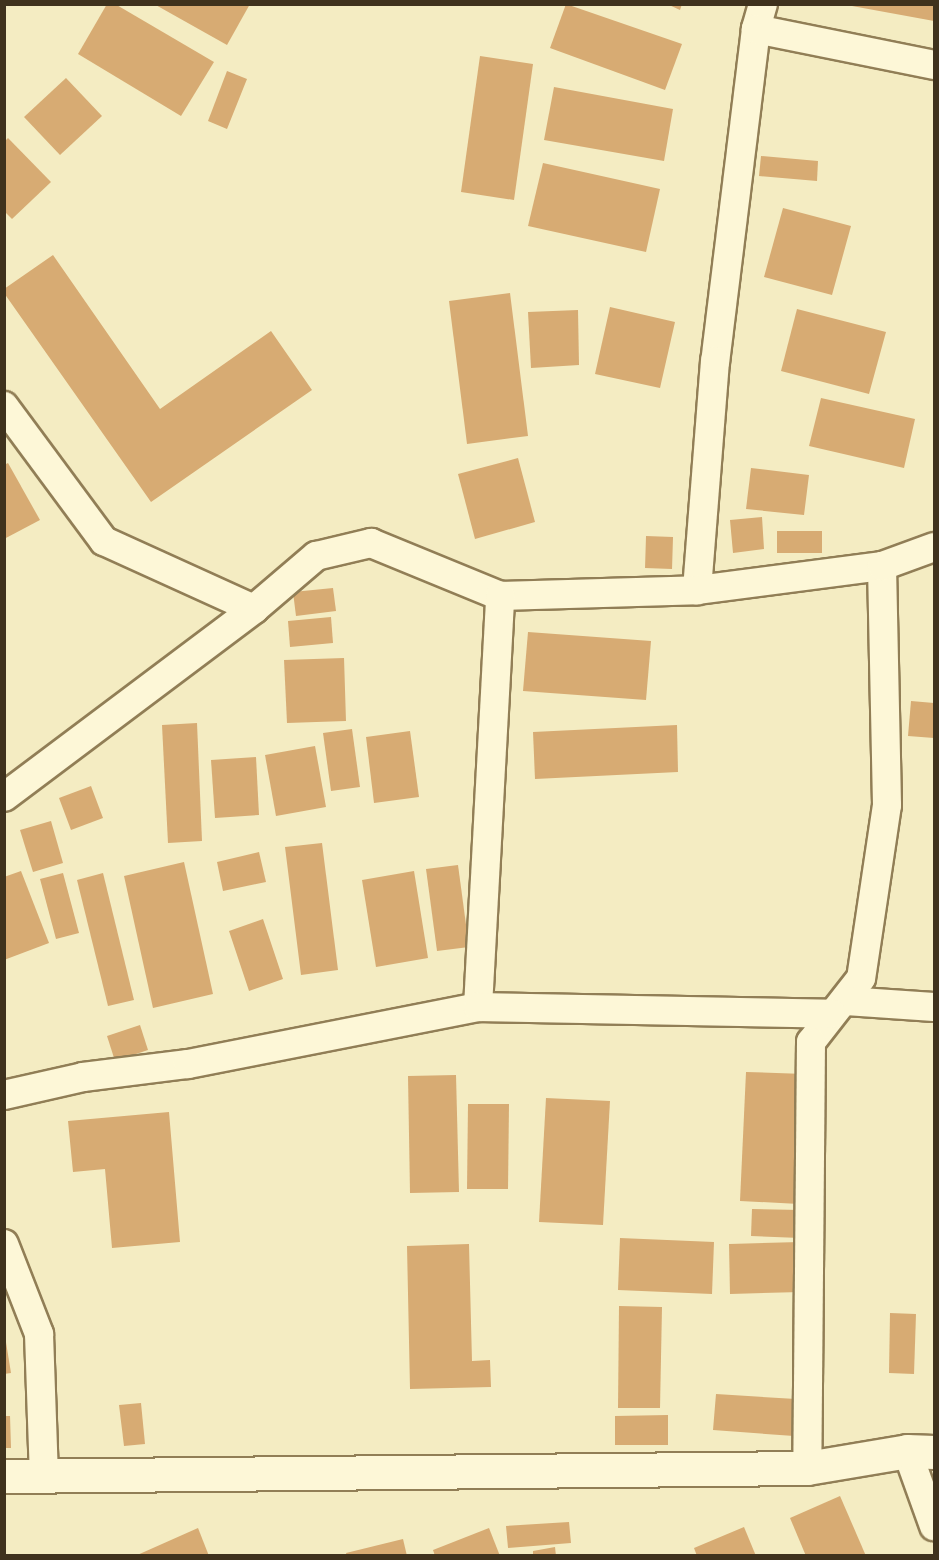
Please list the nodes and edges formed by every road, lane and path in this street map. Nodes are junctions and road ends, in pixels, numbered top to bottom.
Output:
1 (759, 17) edge
2 (934, 65) edge
3 (4, 406) edge
4 (934, 547) edge
5 (882, 566) junction
6 (697, 590) junction
7 (500, 596) junction
8 (254, 609) junction
9 (4, 797) edge
10 (934, 1006) edge
11 (478, 1007) junction
12 (839, 1007) junction
13 (4, 1095) edge
14 (4, 1244) edge
15 (921, 1451) edge
16 (807, 1468) junction
17 (44, 1475) junction
18 (4, 1476) edge
19 (934, 1526) edge

1 - 2 street
1 - 6 street
3 - 8 street
4 - 5 street
5 - 6 street
5 - 12 street
6 - 7 street
7 - 8 street
7 - 11 street
8 - 9 street
10 - 12 street
11 - 12 street
11 - 13 street
12 - 16 street
14 - 17 street
15 - 16 street
15 - 19 street
16 - 17 street
17 - 18 street

